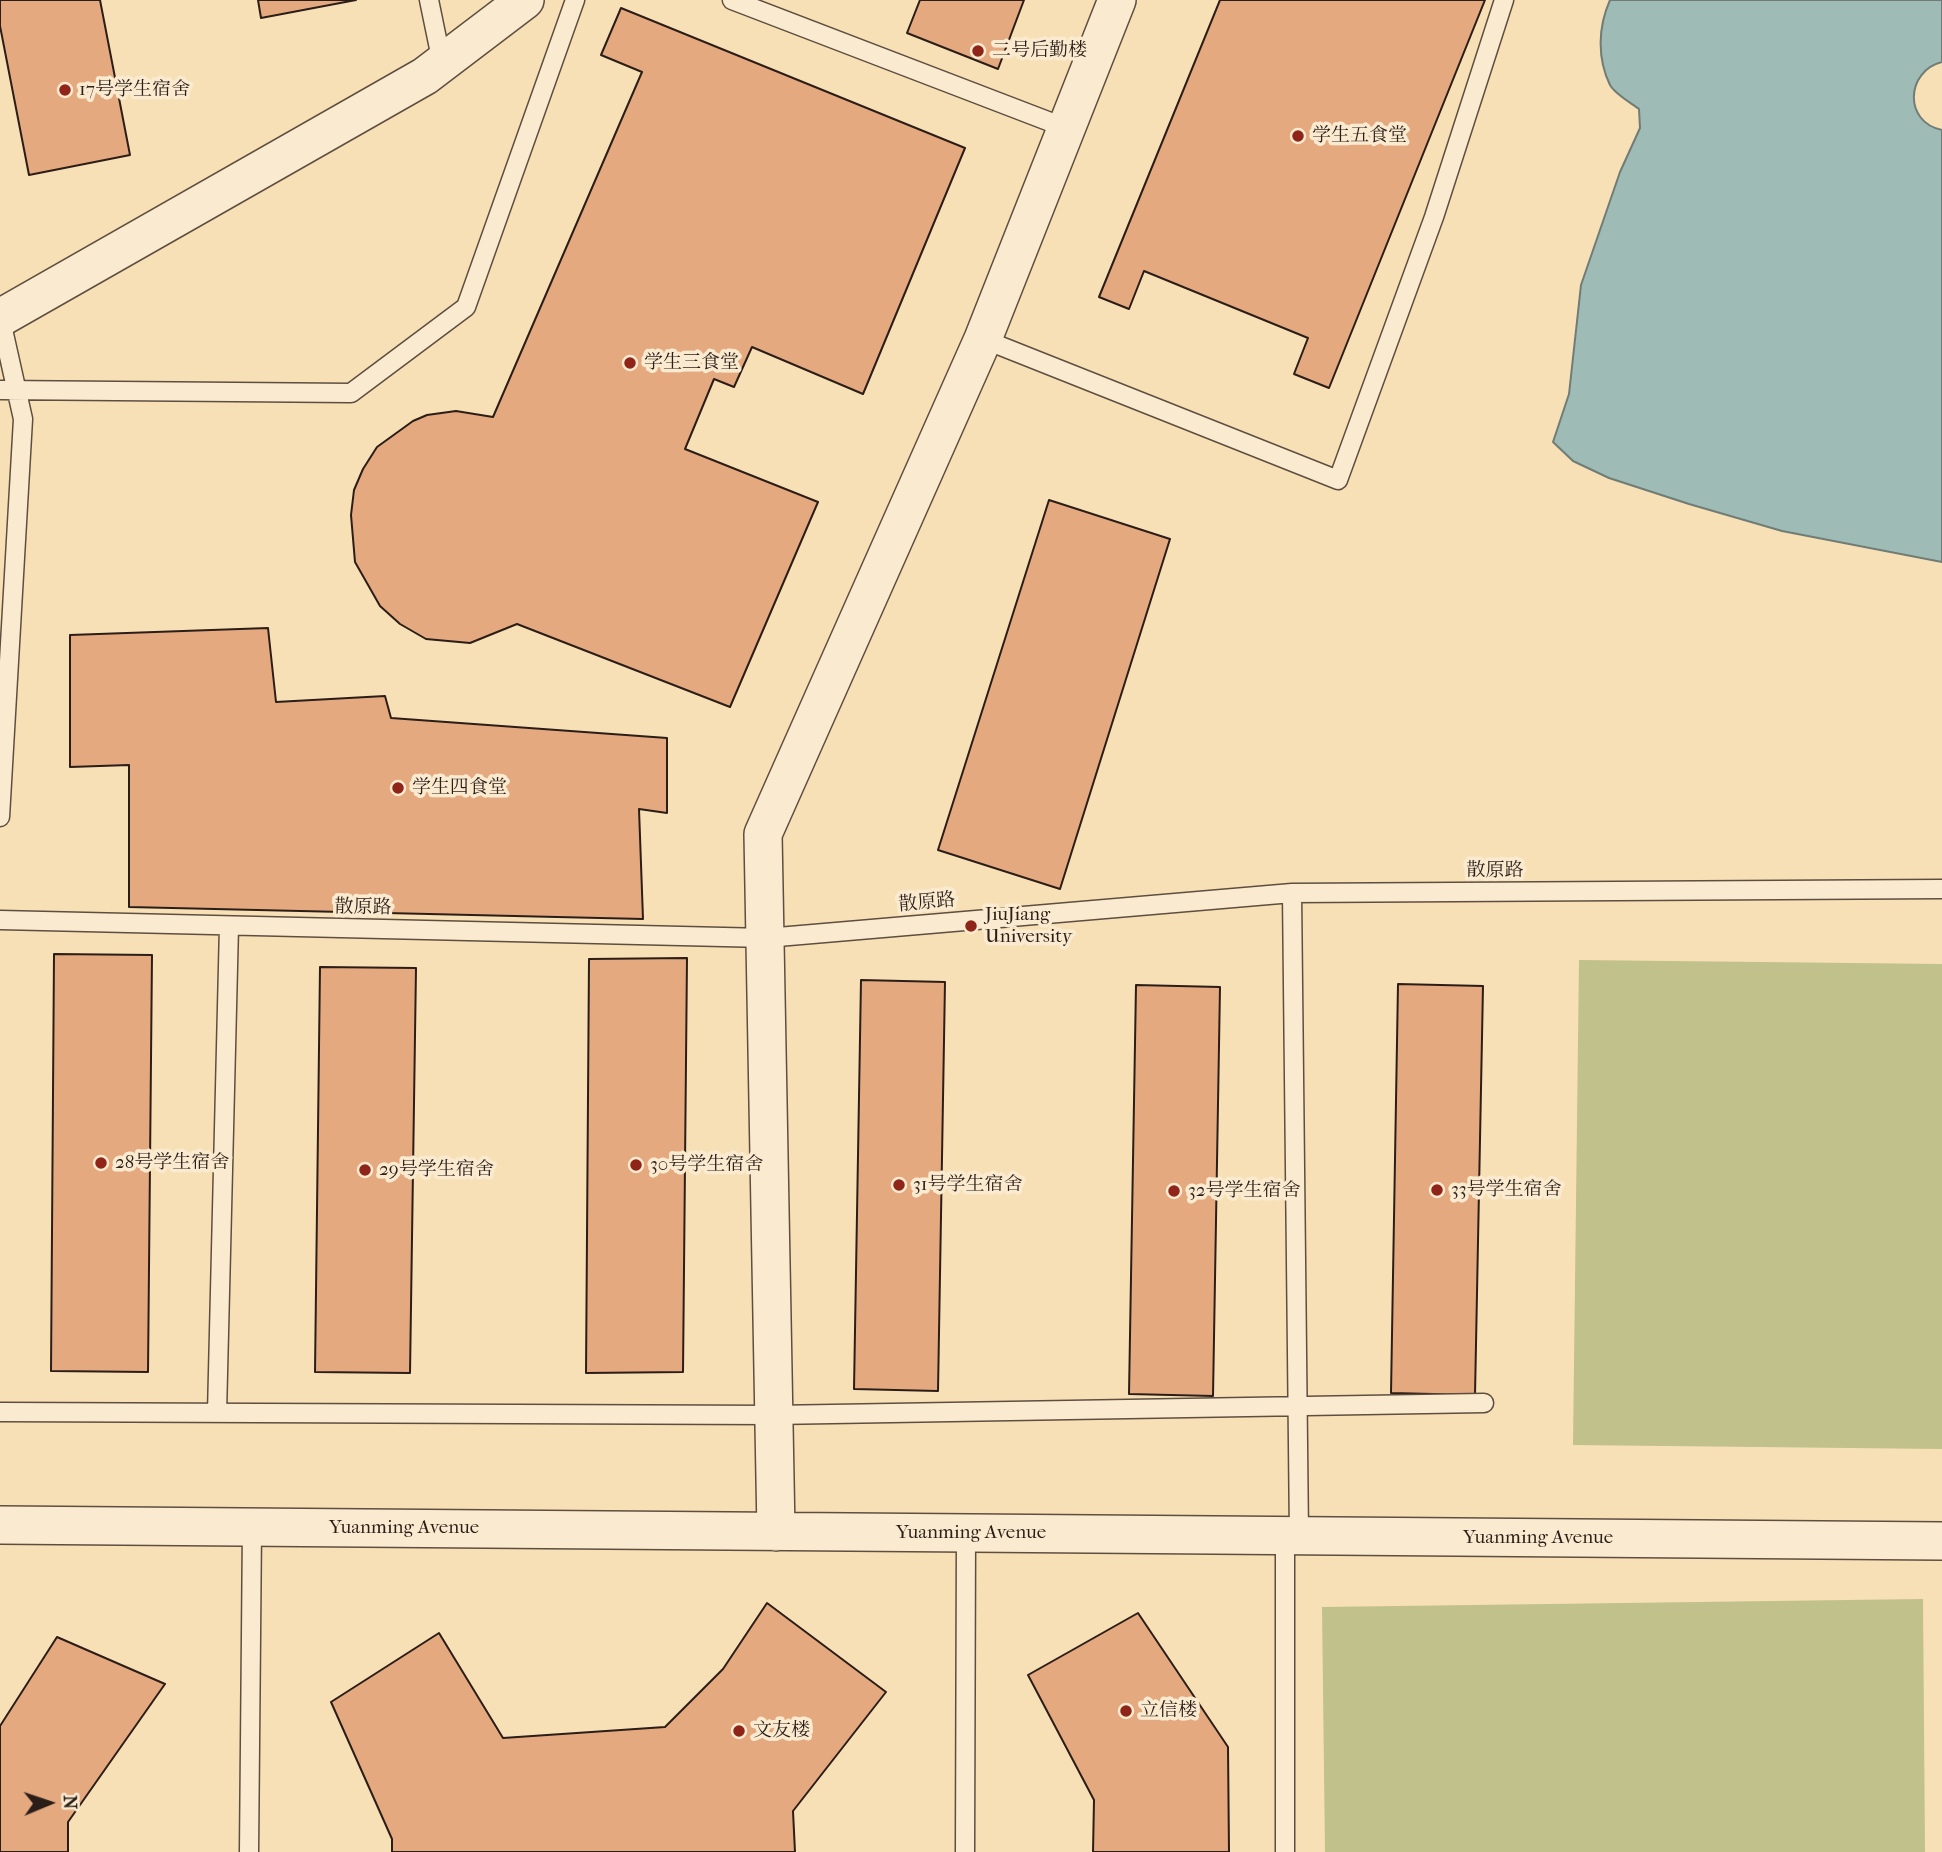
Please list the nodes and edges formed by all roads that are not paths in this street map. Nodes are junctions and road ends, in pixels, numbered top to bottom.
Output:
1 (429, 0) edge
2 (525, 0) edge
3 (575, 0) edge
4 (732, 0) edge
5 (1116, 0) edge
6 (1504, 0) edge
7 (442, 63) junction
8 (1066, 128) junction
9 (0, 317) edge
10 (983, 339) junction
11 (8, 390) edge
12 (0, 817) edge
13 (1942, 889) edge
14 (1292, 892) junction
15 (0, 920) edge
16 (229, 926) junction
17 (766, 938) junction
18 (1484, 1403) dead end
19 (1298, 1406) junction
20 (0, 1412) edge
21 (217, 1413) junction
22 (774, 1415) junction
23 (0, 1525) edge
24 (252, 1527) junction
25 (776, 1532) junction
26 (966, 1533) junction
27 (1292, 1536) junction
28 (1942, 1541) edge
29 (249, 1852) edge
30 (965, 1852) edge
31 (1285, 1852) edge

1 - 7 lane
2 - 7 street
3 - 11 lane
4 - 8 lane
5 - 8 street
6 - 10 lane
7 - 9 street
8 - 10 street
9 - 11 lane
10 - 17 street
11 - 12 lane
13 - 14 lane, 散原路
14 - 17 lane, 散原路
14 - 19 lane
15 - 16 lane, 散原路
16 - 17 lane, 散原路
16 - 21 lane
17 - 22 street
18 - 19 lane
19 - 22 lane
19 - 27 lane
20 - 21 lane
21 - 22 lane
22 - 25 street
23 - 24 street, Yuanming Avenue
24 - 25 street, Yuanming Avenue
24 - 29 lane
25 - 26 street, Yuanming Avenue
26 - 27 street, Yuanming Avenue
26 - 30 lane
27 - 28 street, Yuanming Avenue
27 - 31 lane

